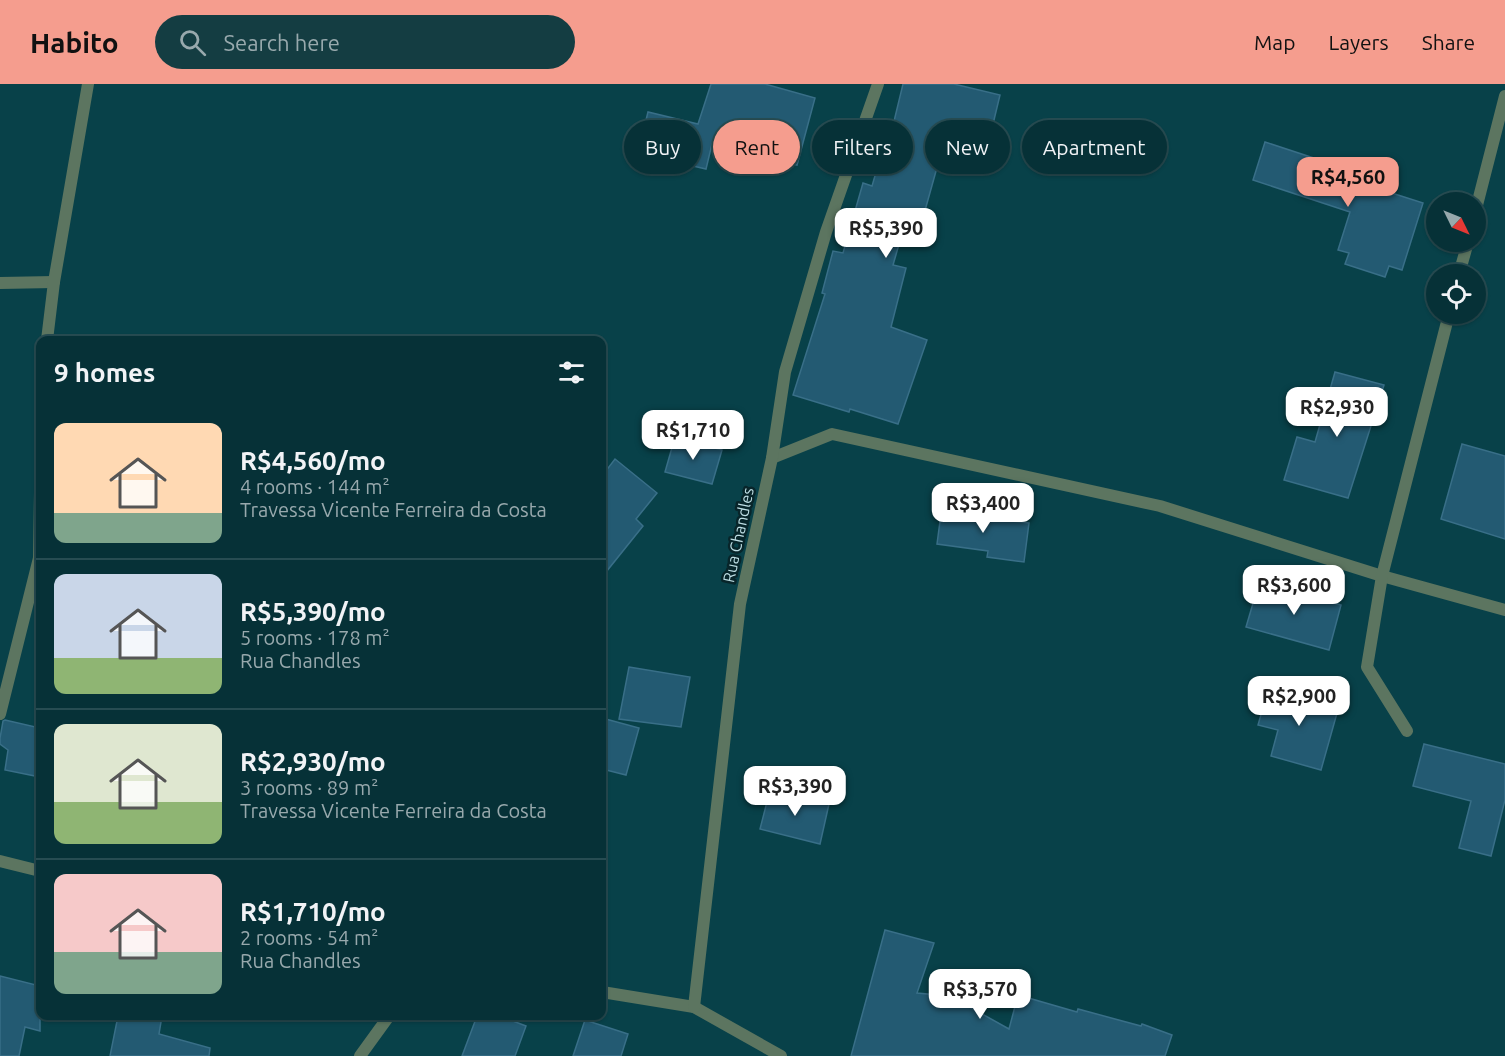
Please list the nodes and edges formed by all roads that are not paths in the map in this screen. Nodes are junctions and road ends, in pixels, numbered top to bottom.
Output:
1 (88, 84) edge
2 (878, 84) edge
3 (1505, 96) edge
4 (1480, 192) edge
5 (54, 282) junction
6 (0, 283) edge
7 (1446, 324) edge
8 (47, 336) edge
9 (772, 458) junction
10 (36, 570) edge
11 (1382, 576) junction
12 (1505, 610) edge
13 (0, 714) edge
14 (1407, 730) dead end
15 (0, 861) edge
16 (36, 870) edge
17 (606, 993) edge
18 (694, 1007) junction
19 (386, 1020) edge
20 (360, 1056) edge
21 (781, 1056) edge

1 - 5 street
2 - 9 street, Rua Chandles
3 - 4 street
5 - 6 street
5 - 8 street
7 - 11 street
9 - 11 street
9 - 18 street, Rua Chandles
10 - 13 street
11 - 12 street
11 - 14 street
15 - 16 street
17 - 18 street
18 - 21 street
19 - 20 street

